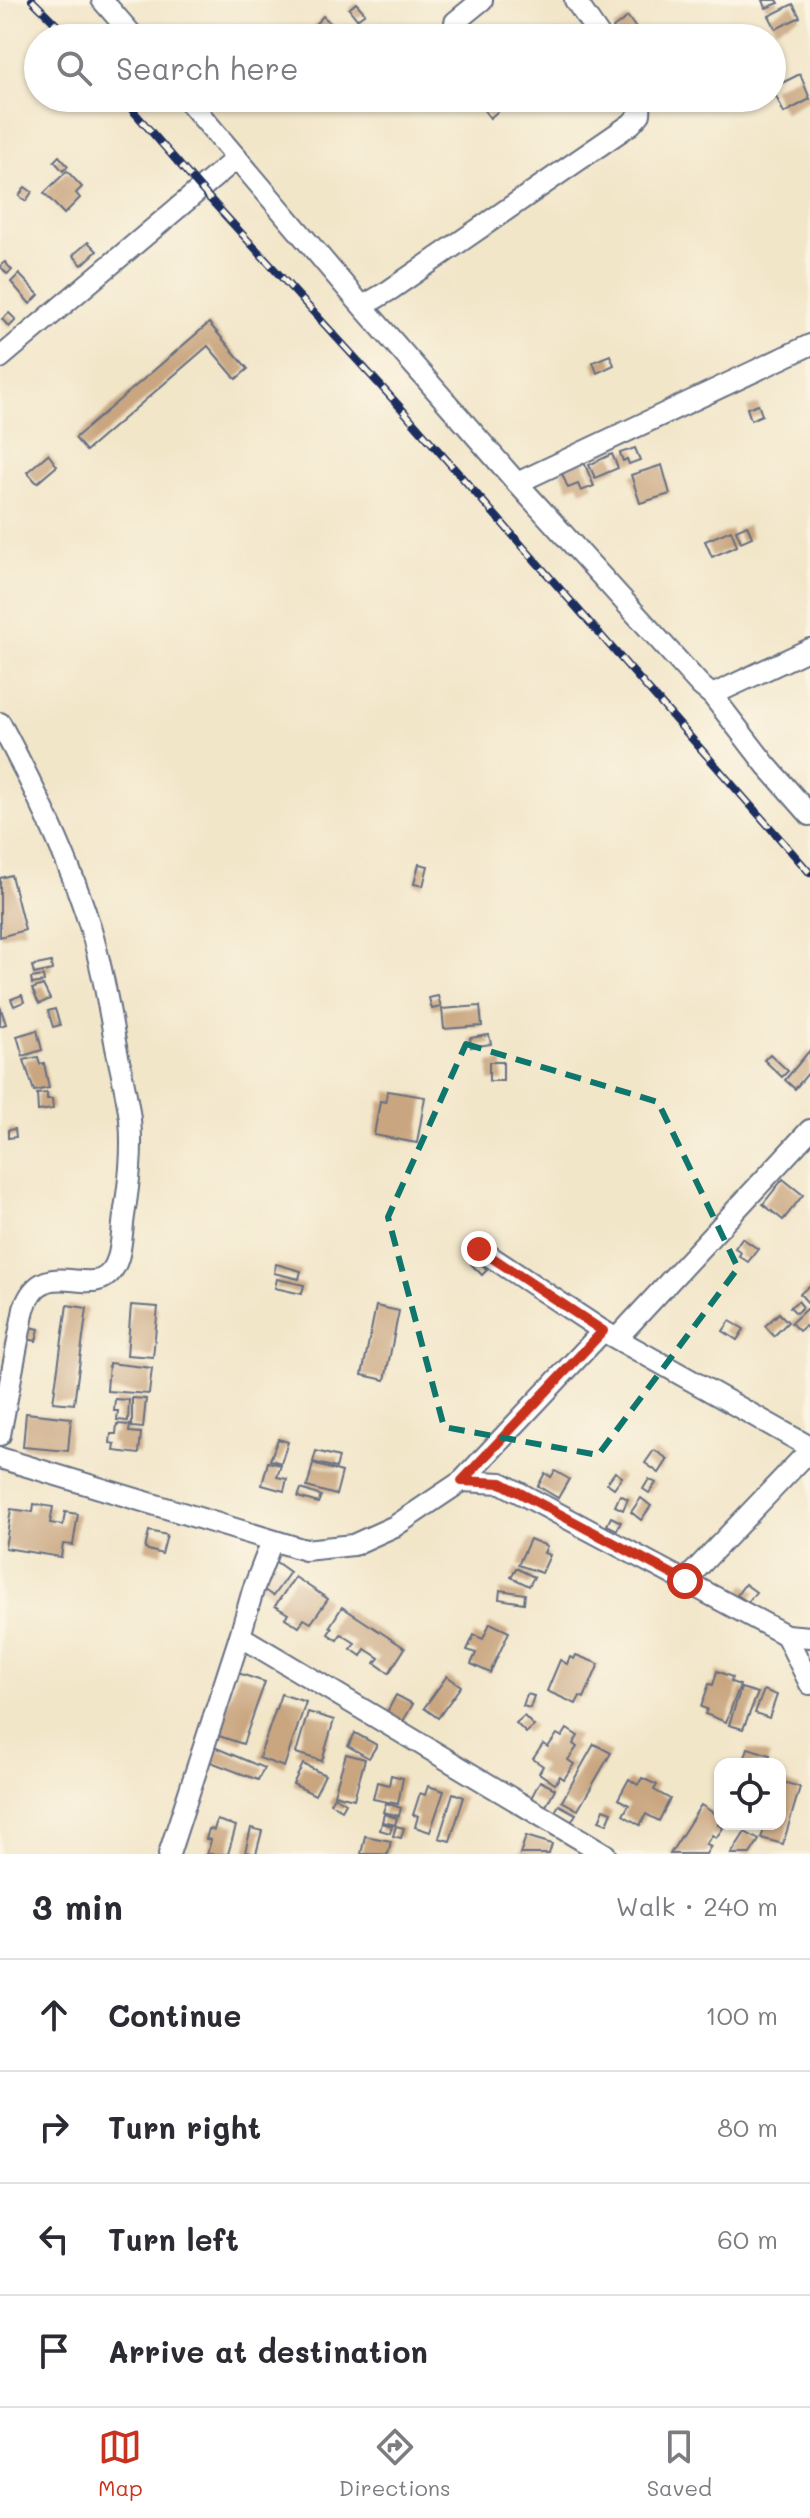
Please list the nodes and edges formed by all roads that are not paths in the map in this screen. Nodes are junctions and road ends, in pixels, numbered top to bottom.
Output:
1 (482, 0) edge
2 (575, 0) edge
3 (107, 2) edge
4 (455, 22) dead end
5 (124, 24) edge
6 (591, 24) edge
7 (198, 112) edge
8 (640, 112) edge
9 (237, 158) junction
10 (363, 306) junction
11 (810, 345) edge
12 (0, 358) edge
13 (517, 483) junction
14 (810, 649) edge
15 (712, 695) junction
16 (0, 723) edge
17 (810, 815) edge
18 (810, 1130) edge
19 (479, 1249) dead end
20 (611, 1334) junction
21 (0, 1435) edge
22 (810, 1449) edge
23 (0, 1458) edge
24 (462, 1481) junction
25 (272, 1541) junction
26 (685, 1581) junction
27 (786, 1635) junction
28 (240, 1636) junction
29 (810, 1637) edge
30 (810, 1684) edge
31 (169, 1854) edge
32 (605, 1854) edge

1 - 4 street
2 - 6 street
3 - 5 street
7 - 9 street
8 - 10 street
9 - 10 street
9 - 12 street
10 - 13 street
11 - 13 street
13 - 15 street
14 - 15 street
15 - 17 street
16 - 21 street
18 - 20 street
19 - 20 street
20 - 22 street
20 - 24 street
22 - 26 street
23 - 25 street
24 - 25 street
24 - 26 street
25 - 28 street
26 - 27 street
27 - 29 street
27 - 30 street
28 - 31 street
28 - 32 street

